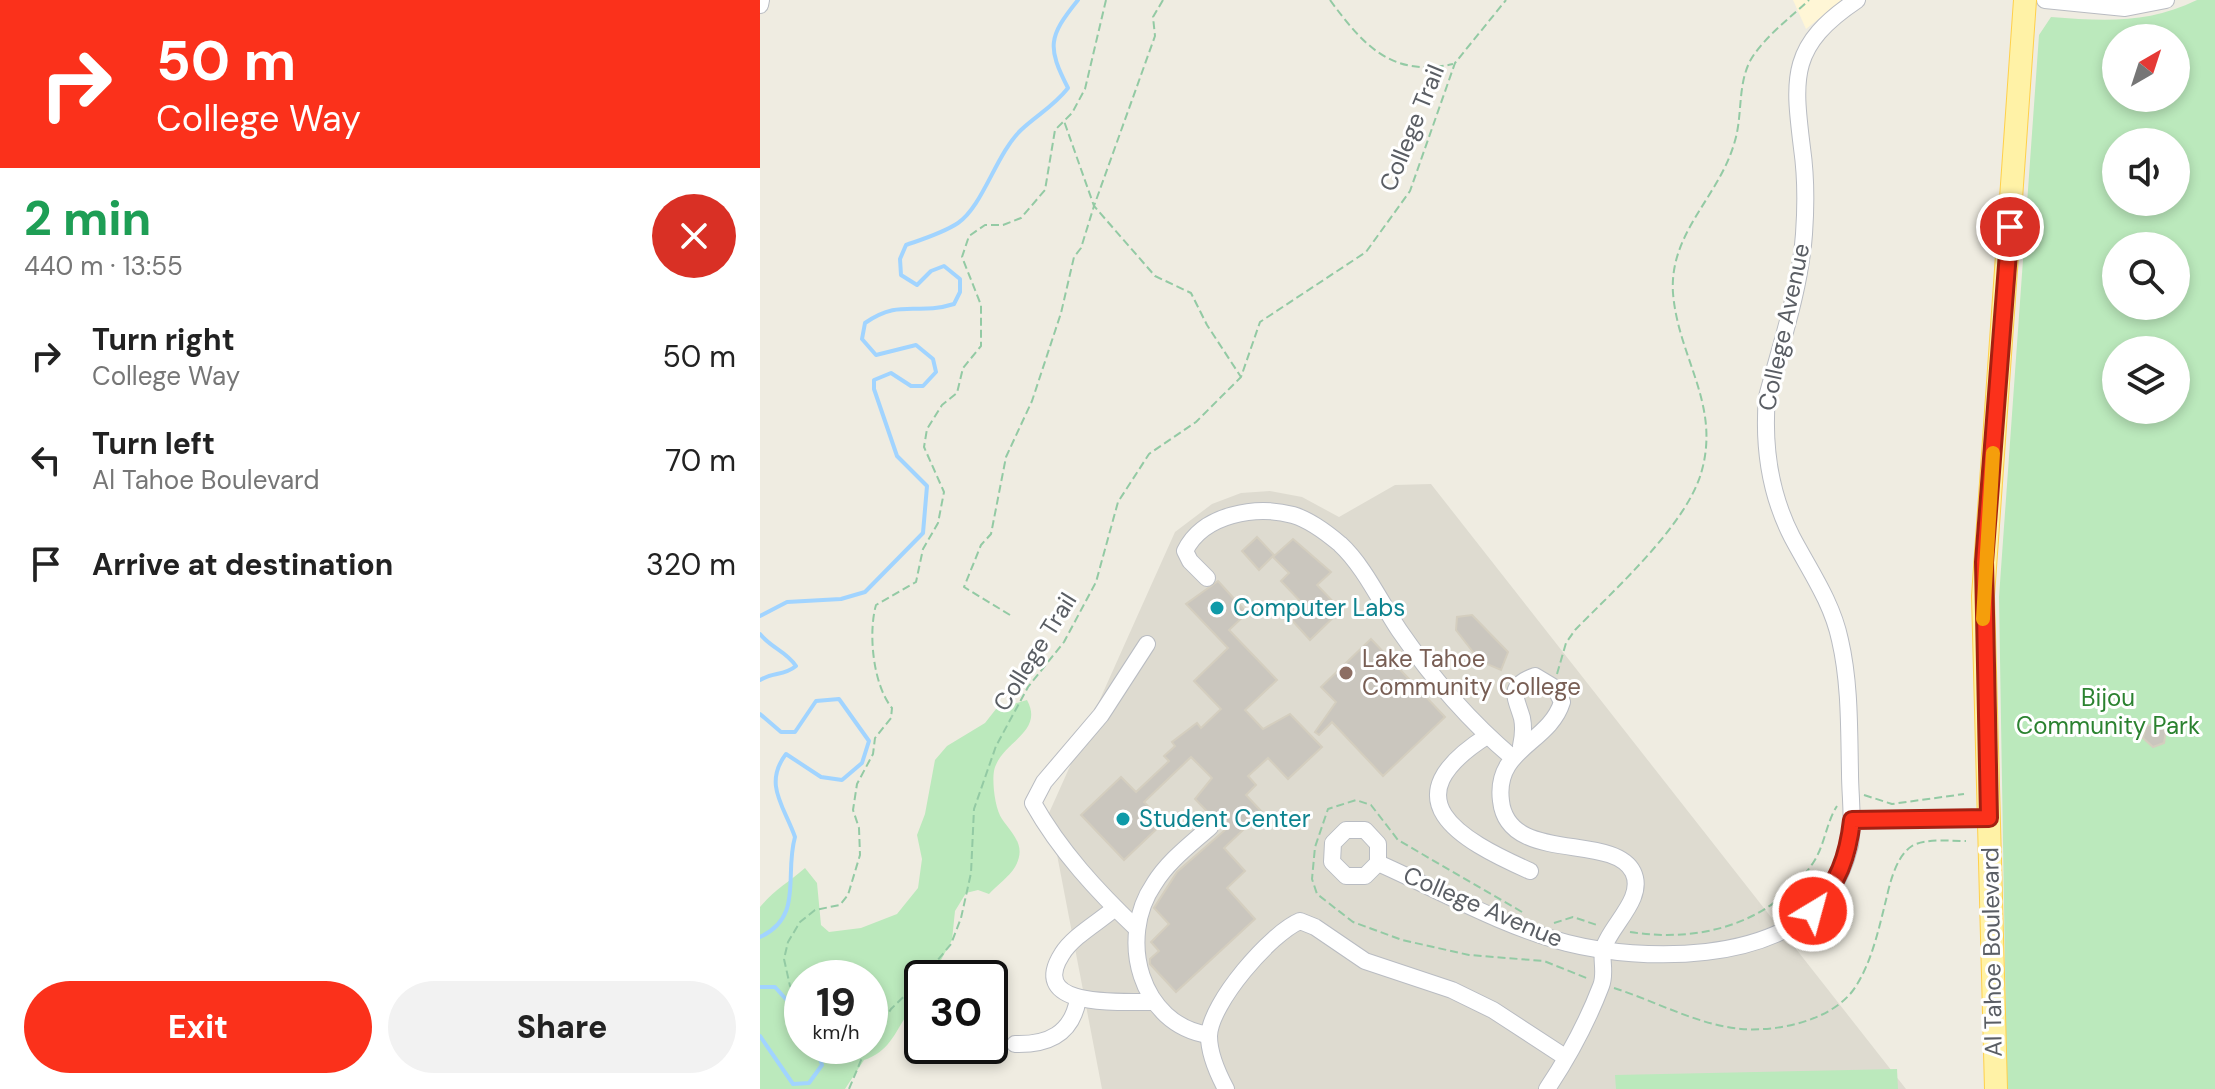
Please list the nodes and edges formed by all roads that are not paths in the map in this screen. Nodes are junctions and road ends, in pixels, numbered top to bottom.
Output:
1 (1857, 0) edge
2 (2025, 0) edge
3 (2045, 0) edge
4 (2166, 0) edge
5 (1207, 578) dead end
6 (1147, 644) dead end
7 (1487, 736) junction
8 (1517, 752) junction
9 (1989, 818) junction
10 (1852, 820) junction
11 (1210, 827) dead end
12 (1378, 863) dead end
13 (1530, 871) dead end
14 (1115, 908) junction
15 (1137, 929) junction
16 (1603, 950) junction
17 (1078, 999) junction
18 (1153, 1002) junction
19 (1209, 1035) junction
20 (1015, 1044) dead end
21 (1565, 1057) junction
22 (1226, 1089) edge
23 (1547, 1089) edge
24 (1996, 1089) edge

1 - 10 street, College Avenue
2 - 9 main road, Al Tahoe Boulevard
3 - 4 street
5 - 7 street
6 - 14 street
7 - 8 street
7 - 13 street
8 - 8 street
8 - 16 street
9 - 10 street
9 - 24 main road, Al Tahoe Boulevard
10 - 16 street, College Avenue
11 - 15 street
12 - 16 street, College Avenue
14 - 15 street
14 - 17 street
15 - 18 street
16 - 21 street
17 - 18 street
17 - 20 street
18 - 19 street
19 - 21 street
19 - 22 street
21 - 23 street

